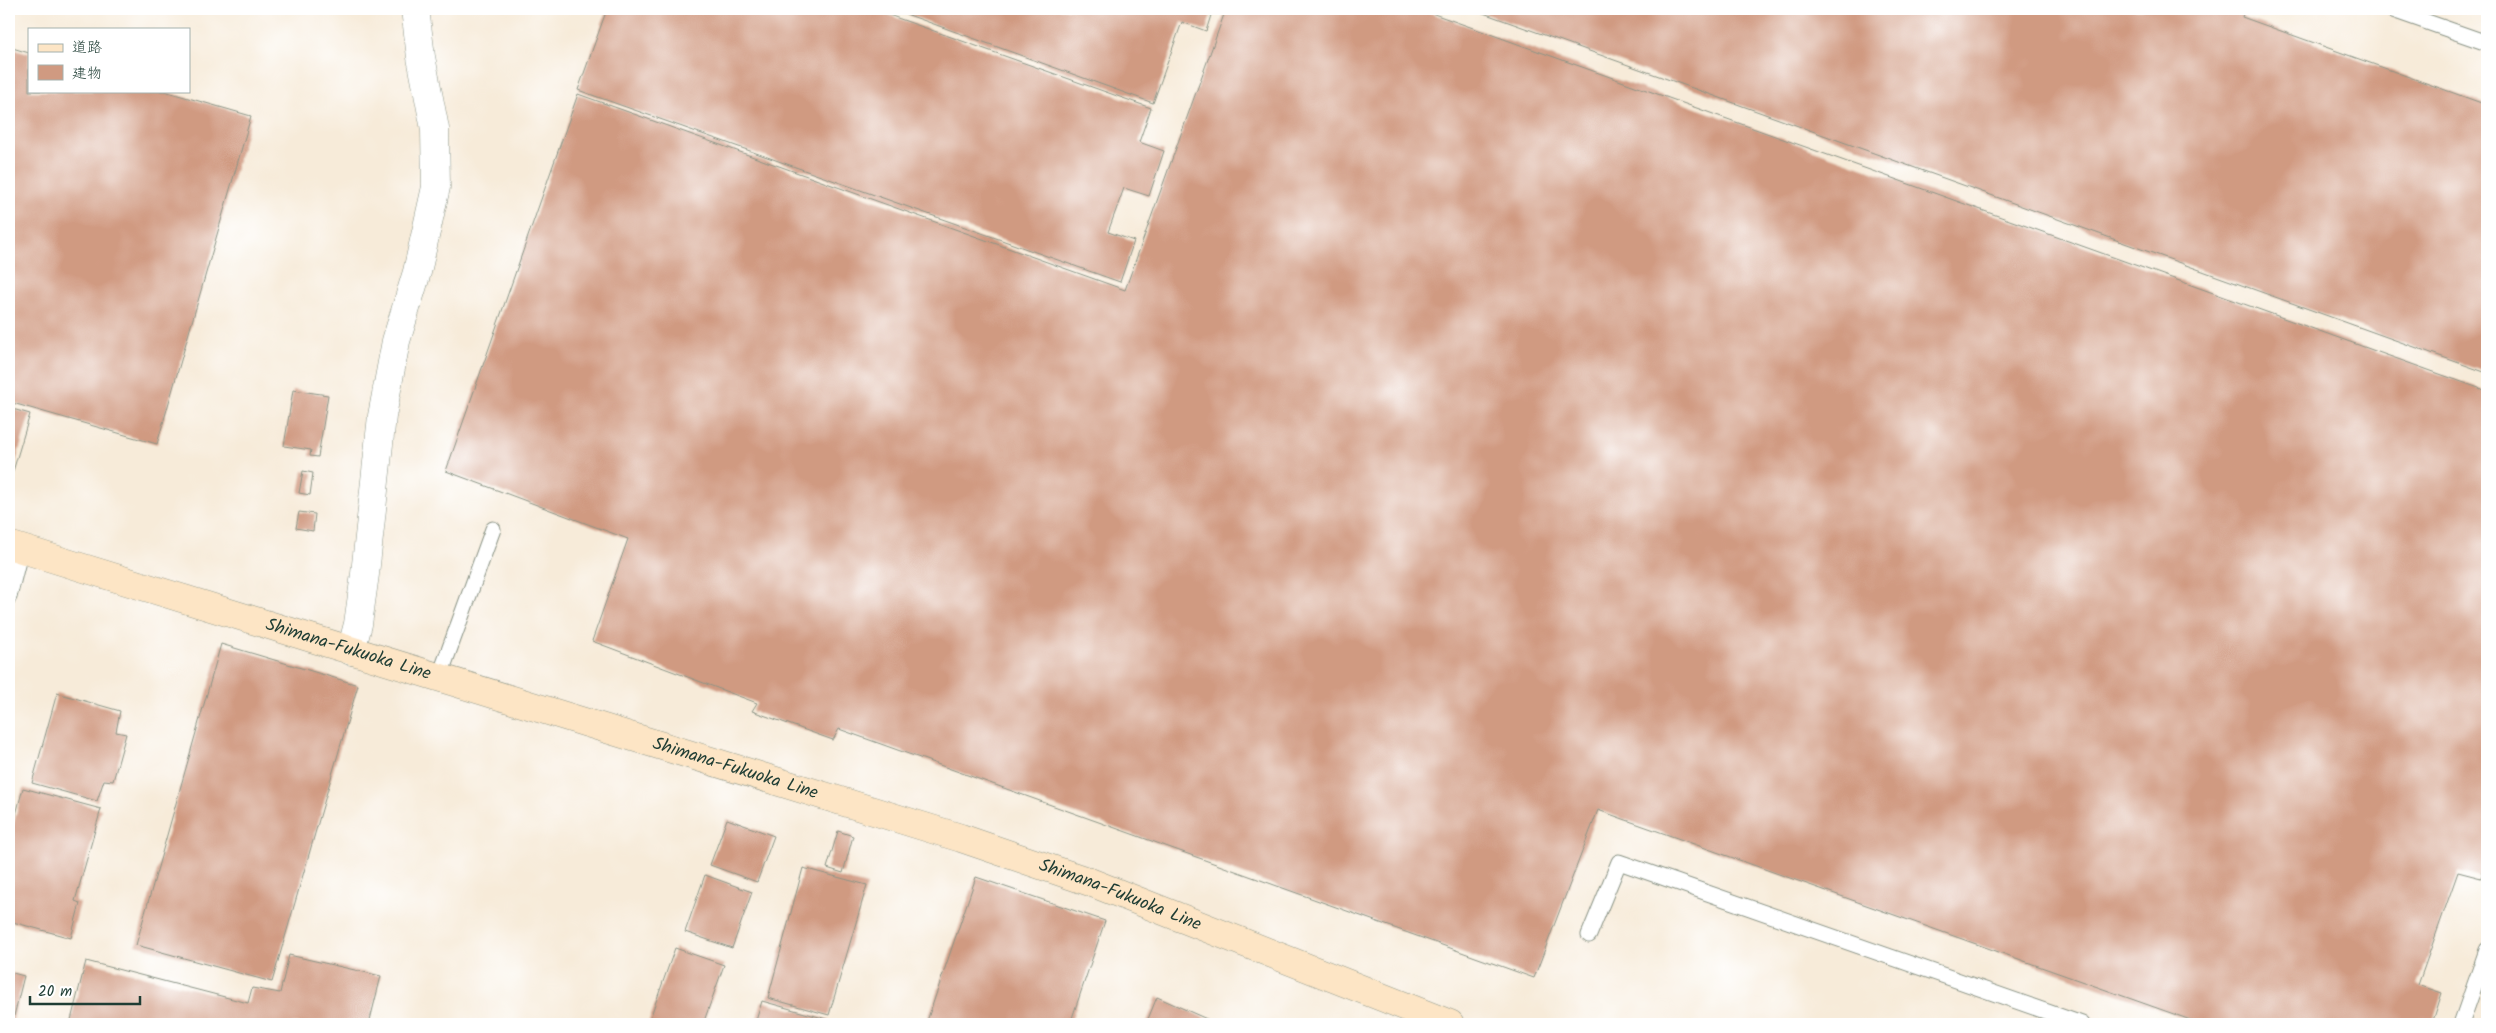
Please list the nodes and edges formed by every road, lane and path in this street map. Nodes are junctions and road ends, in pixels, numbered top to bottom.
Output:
1 (415, 9) edge
2 (2390, 9) edge
3 (2487, 43) edge
4 (492, 529) dead end
5 (15, 547) edge
6 (9, 597) edge
7 (351, 651) junction
8 (439, 678) junction
9 (1590, 935) dead end
10 (2487, 950) edge
11 (1450, 1024) edge
12 (2082, 1024) edge
13 (2461, 1024) edge

1 - 7 street
2 - 3 lane
4 - 8 lane
5 - 6 lane
5 - 7 main road, Shimana-Fukuoka Line
7 - 8 main road, Shimana-Fukuoka Line
8 - 11 main road, Shimana-Fukuoka Line
9 - 12 lane
10 - 13 lane

